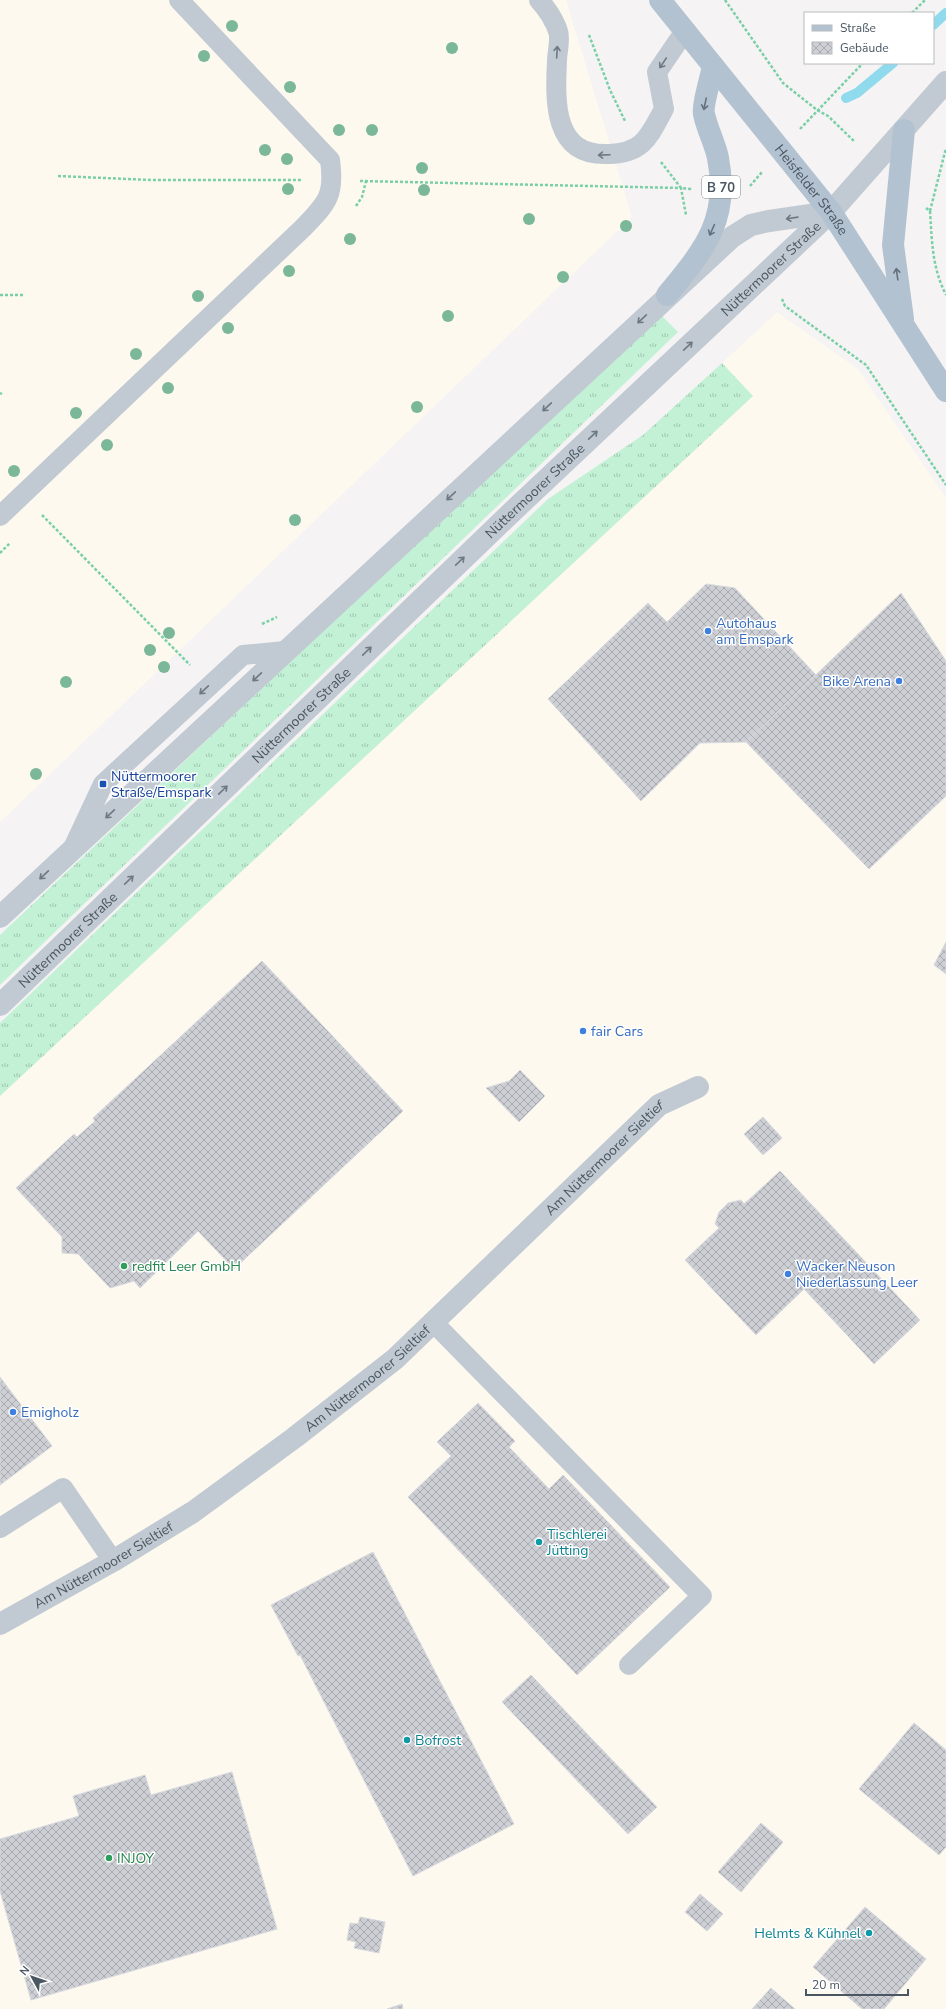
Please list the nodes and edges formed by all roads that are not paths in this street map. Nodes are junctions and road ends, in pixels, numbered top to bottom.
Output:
1 (179, 0) edge
2 (539, 0) edge
3 (660, 0) edge
4 (685, 31) junction
5 (713, 66) junction
6 (946, 82) edge
7 (904, 130) junction
8 (831, 212) junction
9 (667, 295) junction
10 (904, 327) junction
11 (946, 391) edge
12 (0, 516) edge
13 (0, 917) edge
14 (0, 1004) edge
15 (698, 1087) dead end
16 (433, 1322) junction
17 (0, 1528) edge
18 (113, 1562) junction
19 (0, 1624) edge
20 (629, 1665) dead end

1 - 12 lane
4 -> 2 lane
3 - 4 main road, Heisfelder Straße
4 - 5 main road, Heisfelder Straße
5 - 8 main road, Heisfelder Straße
5 -> 9 main road, B 70
6 - 7 street
7 - 8 street
10 -> 7 main road
8 -> 9 street, Nüttermoorer Straße
8 - 10 main road, Heisfelder Straße
14 -> 8 street, Nüttermoorer Straße
9 -> 13 street, Nüttermoorer Straße
10 - 11 main road, Heisfelder Straße
15 - 16 street, Am Nüttermoorer Sieltief
16 - 18 street, Am Nüttermoorer Sieltief
16 - 20 lane
17 - 18 lane
18 - 19 street, Am Nüttermoorer Sieltief

